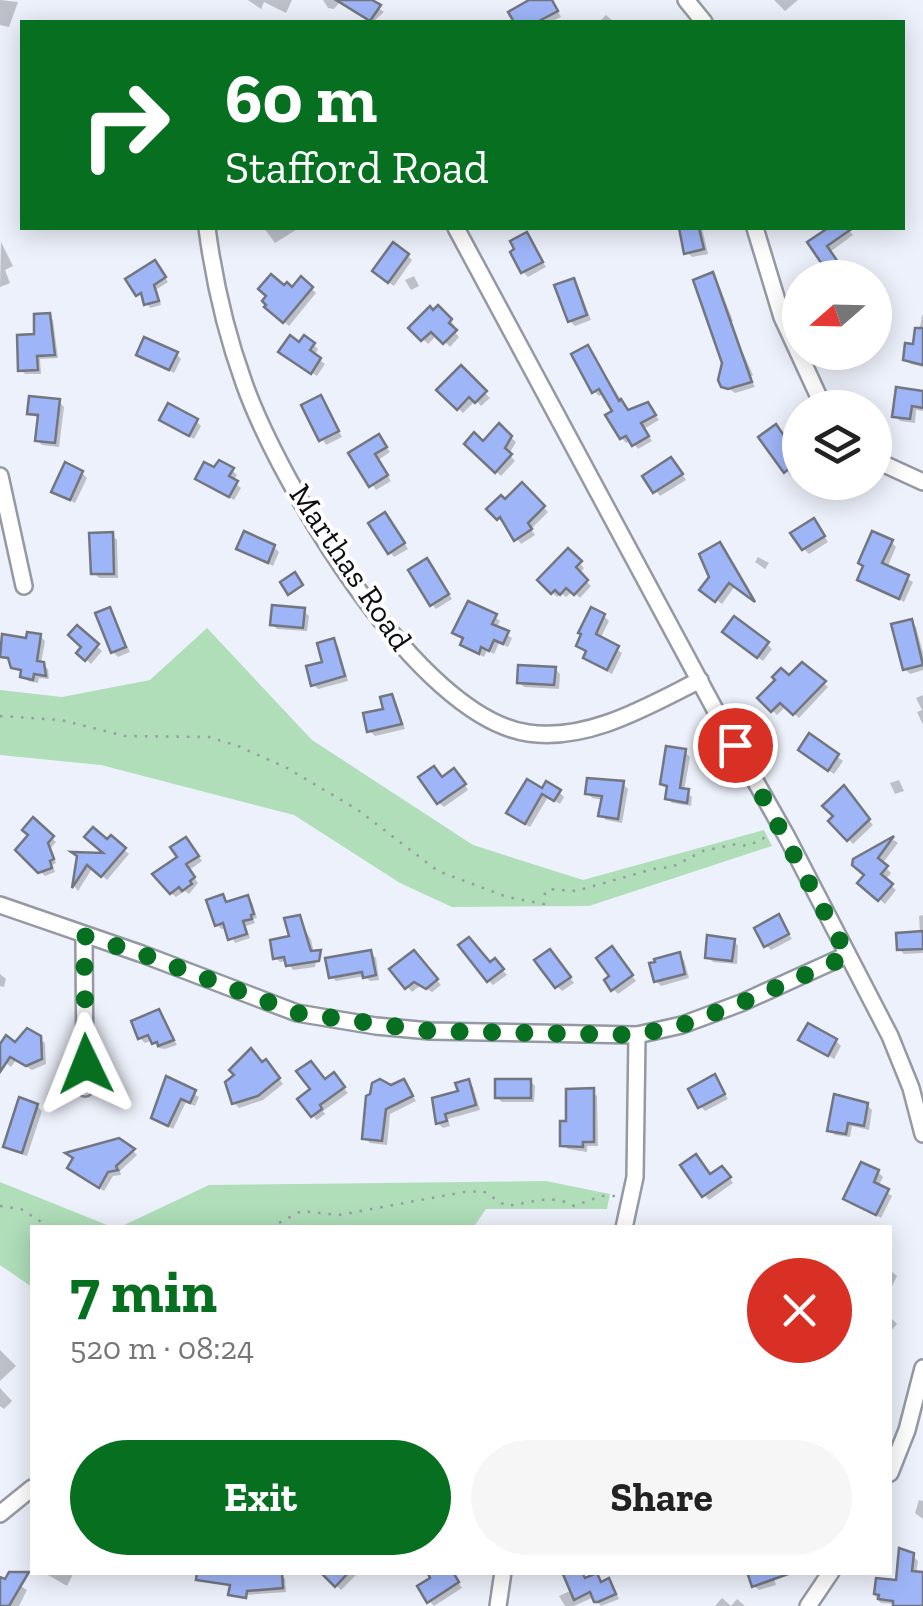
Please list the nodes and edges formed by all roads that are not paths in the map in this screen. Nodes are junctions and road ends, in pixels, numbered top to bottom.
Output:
1 (686, 0) edge
2 (702, 20) edge
3 (207, 230) edge
4 (457, 230) edge
5 (756, 230) edge
6 (816, 390) edge
7 (892, 468) edge
8 (0, 476) edge
9 (923, 482) edge
10 (24, 586) dead end
11 (700, 680) junction
12 (0, 906) edge
13 (84, 936) junction
14 (848, 956) junction
15 (636, 1035) junction
16 (85, 1088) dead end
17 (923, 1134) edge
18 (625, 1225) edge
19 (923, 1368) edge
20 (892, 1468) edge
21 (30, 1490) edge
22 (0, 1491) edge
23 (6, 1510) edge
24 (503, 1575) edge
25 (829, 1575) edge
26 (498, 1606) edge
27 (808, 1606) edge

1 - 2 street
3 - 11 street, Marthas Road
4 - 11 street
5 - 6 street
7 - 9 street
8 - 10 street
11 - 14 street
12 - 13 street
13 - 15 street
13 - 16 street
14 - 15 street
14 - 17 street
15 - 18 street
19 - 20 street
21 - 23 street
22 - 23 street
24 - 26 street
25 - 27 street

